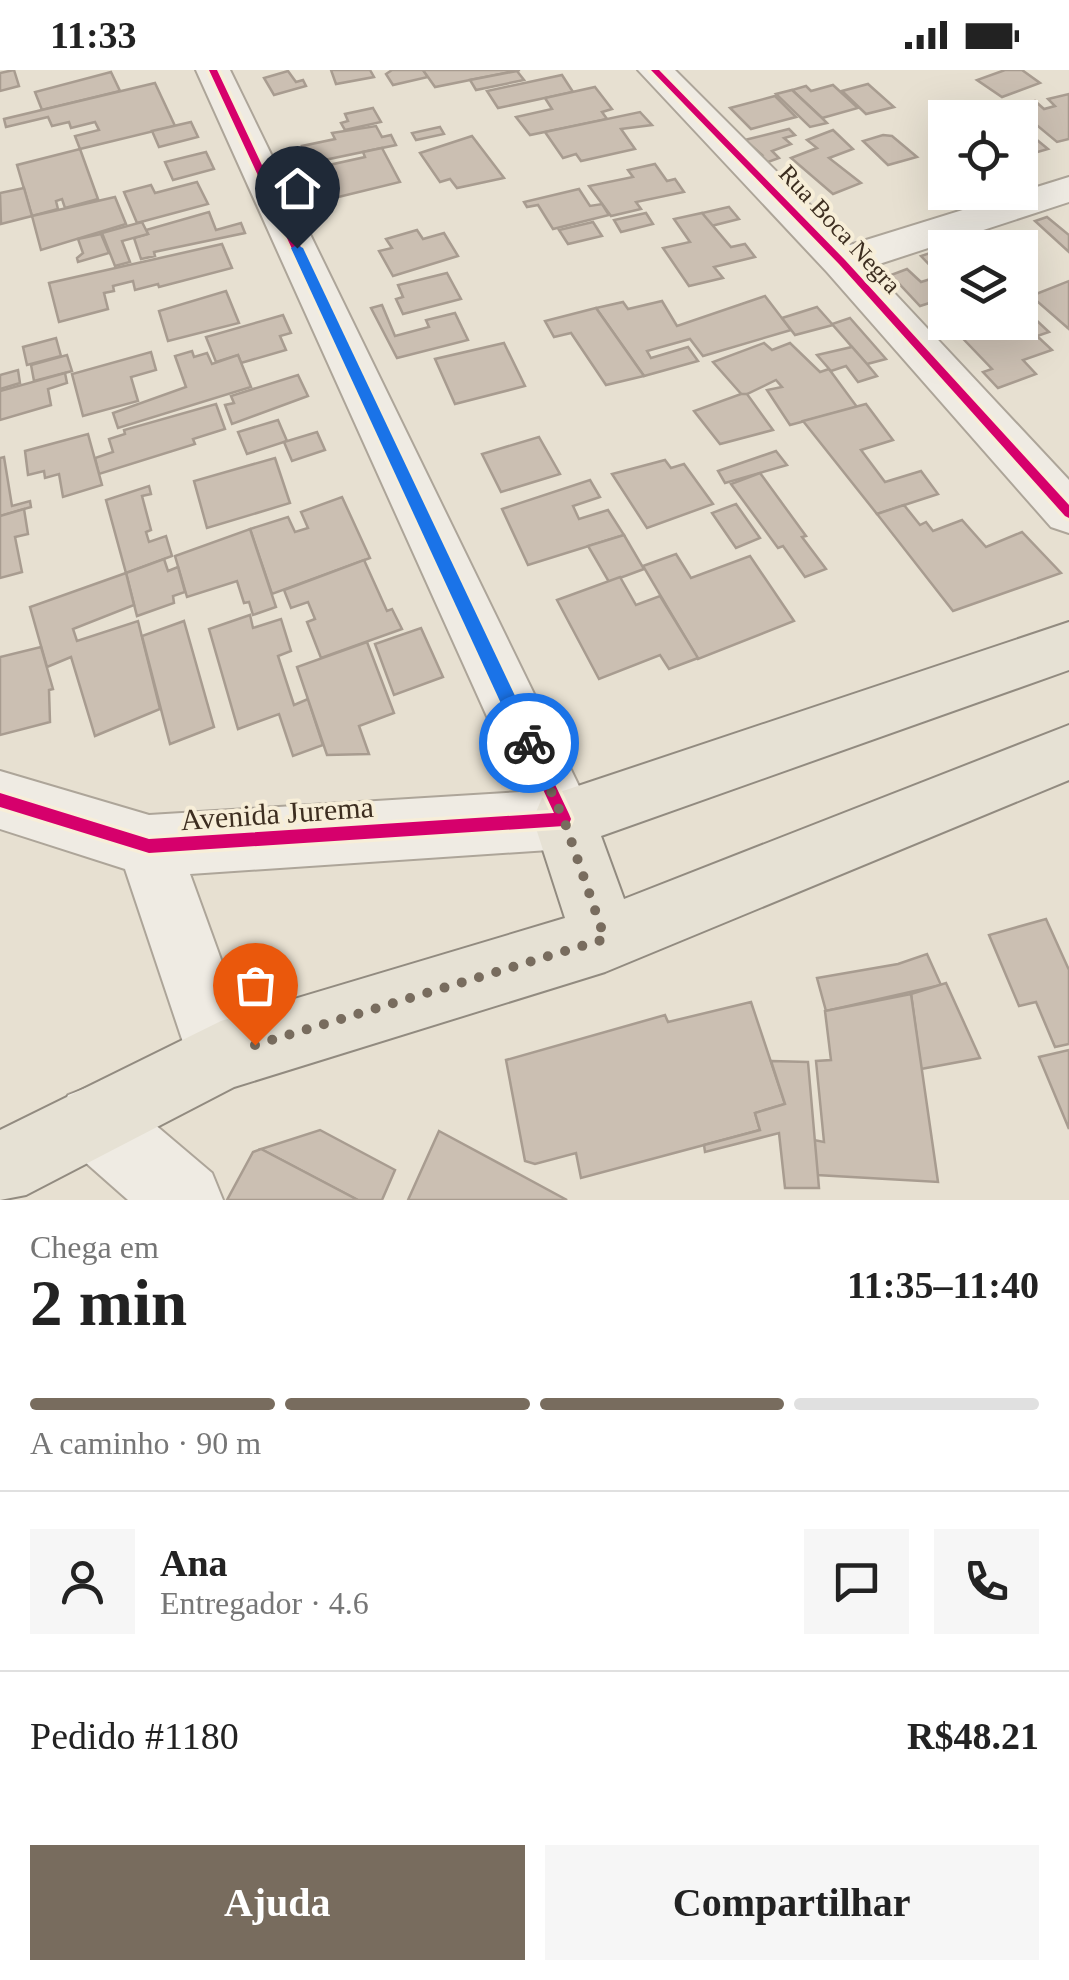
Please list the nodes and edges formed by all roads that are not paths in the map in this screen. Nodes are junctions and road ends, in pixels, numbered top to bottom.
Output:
1 (214, 70) edge
2 (655, 70) edge
3 (1069, 189) edge
4 (842, 262) junction
5 (1069, 513) edge
6 (1069, 646) edge
7 (1069, 752) edge
8 (0, 800) edge
9 (564, 820) junction
10 (148, 846) junction
11 (605, 939) junction
12 (221, 1056) junction
13 (94, 1121) junction
14 (0, 1169) edge
15 (185, 1200) edge

1 - 9 street
2 - 4 street, Rua Boca Negra
3 - 4 street
4 - 5 street, Rua Boca Negra
6 - 9 main road, Avenida Jurema
7 - 11 main road
8 - 10 street, Avenida Jurema
9 - 10 street, Avenida Jurema
9 - 11 main road
10 - 12 street
11 - 12 main road
12 - 13 main road
13 - 14 main road
13 - 15 street

